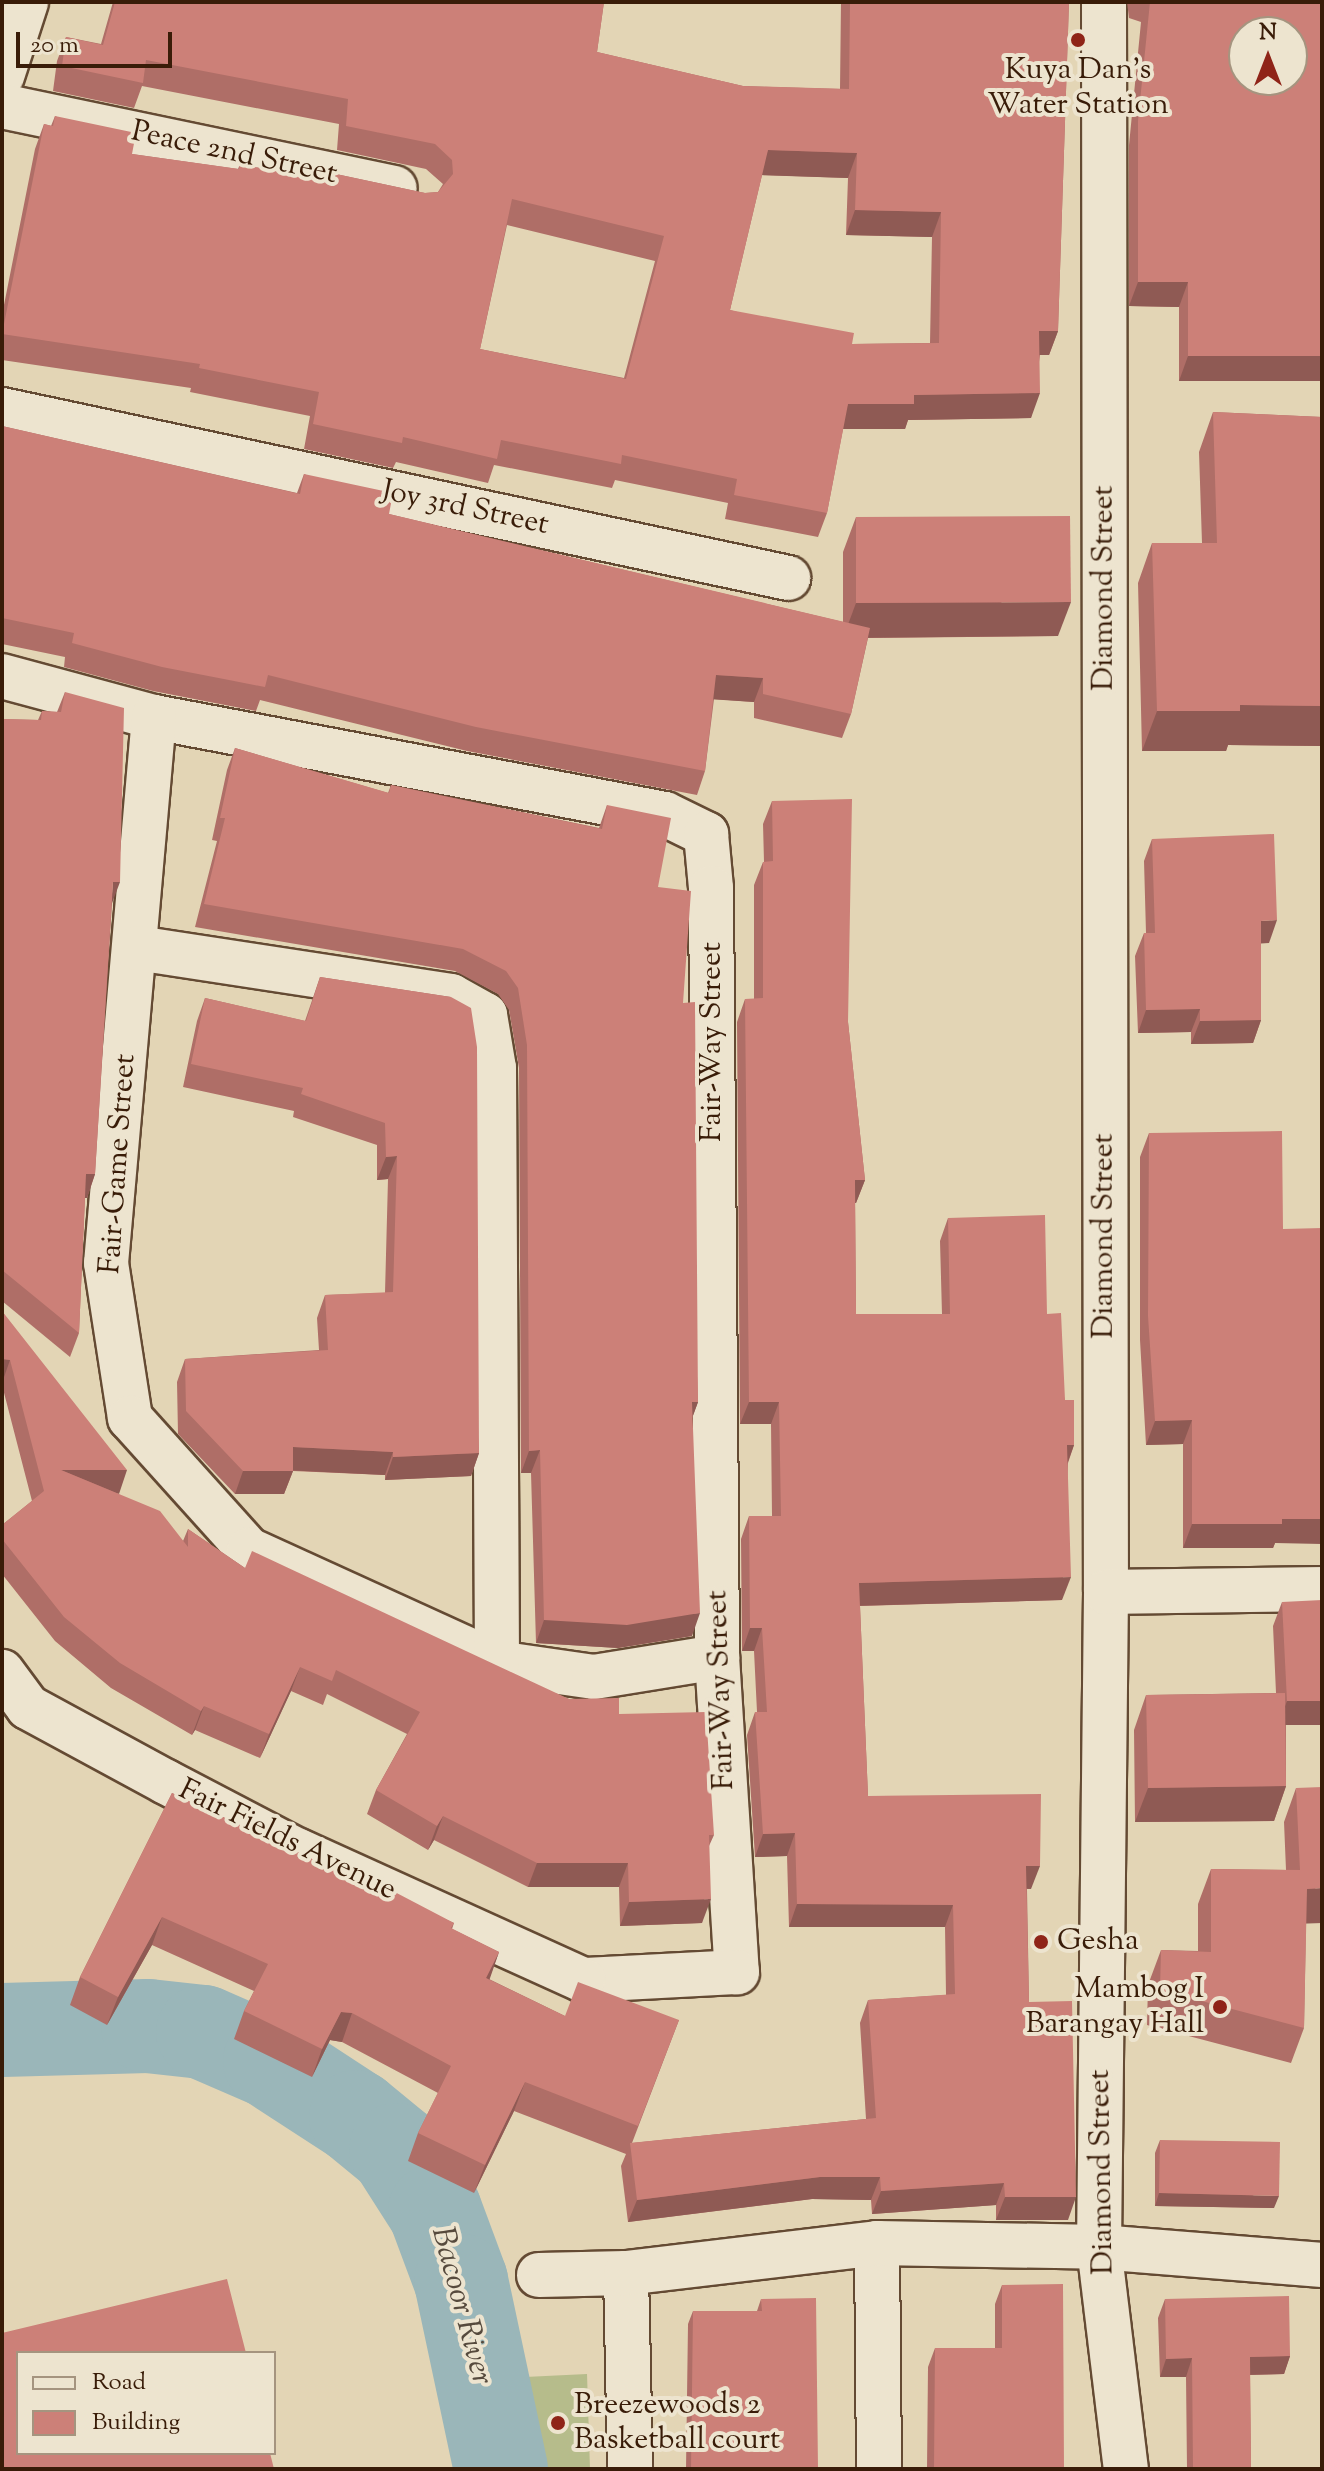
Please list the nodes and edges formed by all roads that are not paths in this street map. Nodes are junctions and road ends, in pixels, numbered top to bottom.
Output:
1 (1104, 2) edge
2 (2, 106) edge
3 (420, 193) edge
4 (2, 410) edge
5 (788, 578) dead end
6 (2, 676) edge
7 (154, 717) junction
8 (137, 948) junction
9 (1322, 1589) edge
10 (1106, 1592) junction
11 (717, 1657) junction
12 (497, 1663) junction
13 (2, 1672) edge
14 (737, 1972) joint
15 (877, 2243) junction
16 (1099, 2247) junction
17 (1322, 2265) edge
18 (626, 2273) junction
19 (539, 2275) dead end
20 (630, 2469) edge
21 (879, 2469) edge
22 (1126, 2469) edge

1 - 10 street, Diamond Street
2 - 3 street, Peace 2nd Street
4 - 5 street, Joy 3rd Street
6 - 7 street, Fair-Way Street
7 - 8 street, Fair-Game Street
7 - 11 street, Fair-Way Street
8 - 12 street, Fair-Game Street
8 - 12 street
9 - 10 street
10 - 16 street, Diamond Street
11 - 12 street, Fair-Game Street
11 - 14 street, Fair-Way Street
13 - 14 street, Fair Fields Avenue
15 - 16 street
15 - 18 street
15 - 21 street
16 - 17 street
16 - 22 street, Diamond Street
18 - 19 street
18 - 20 street

